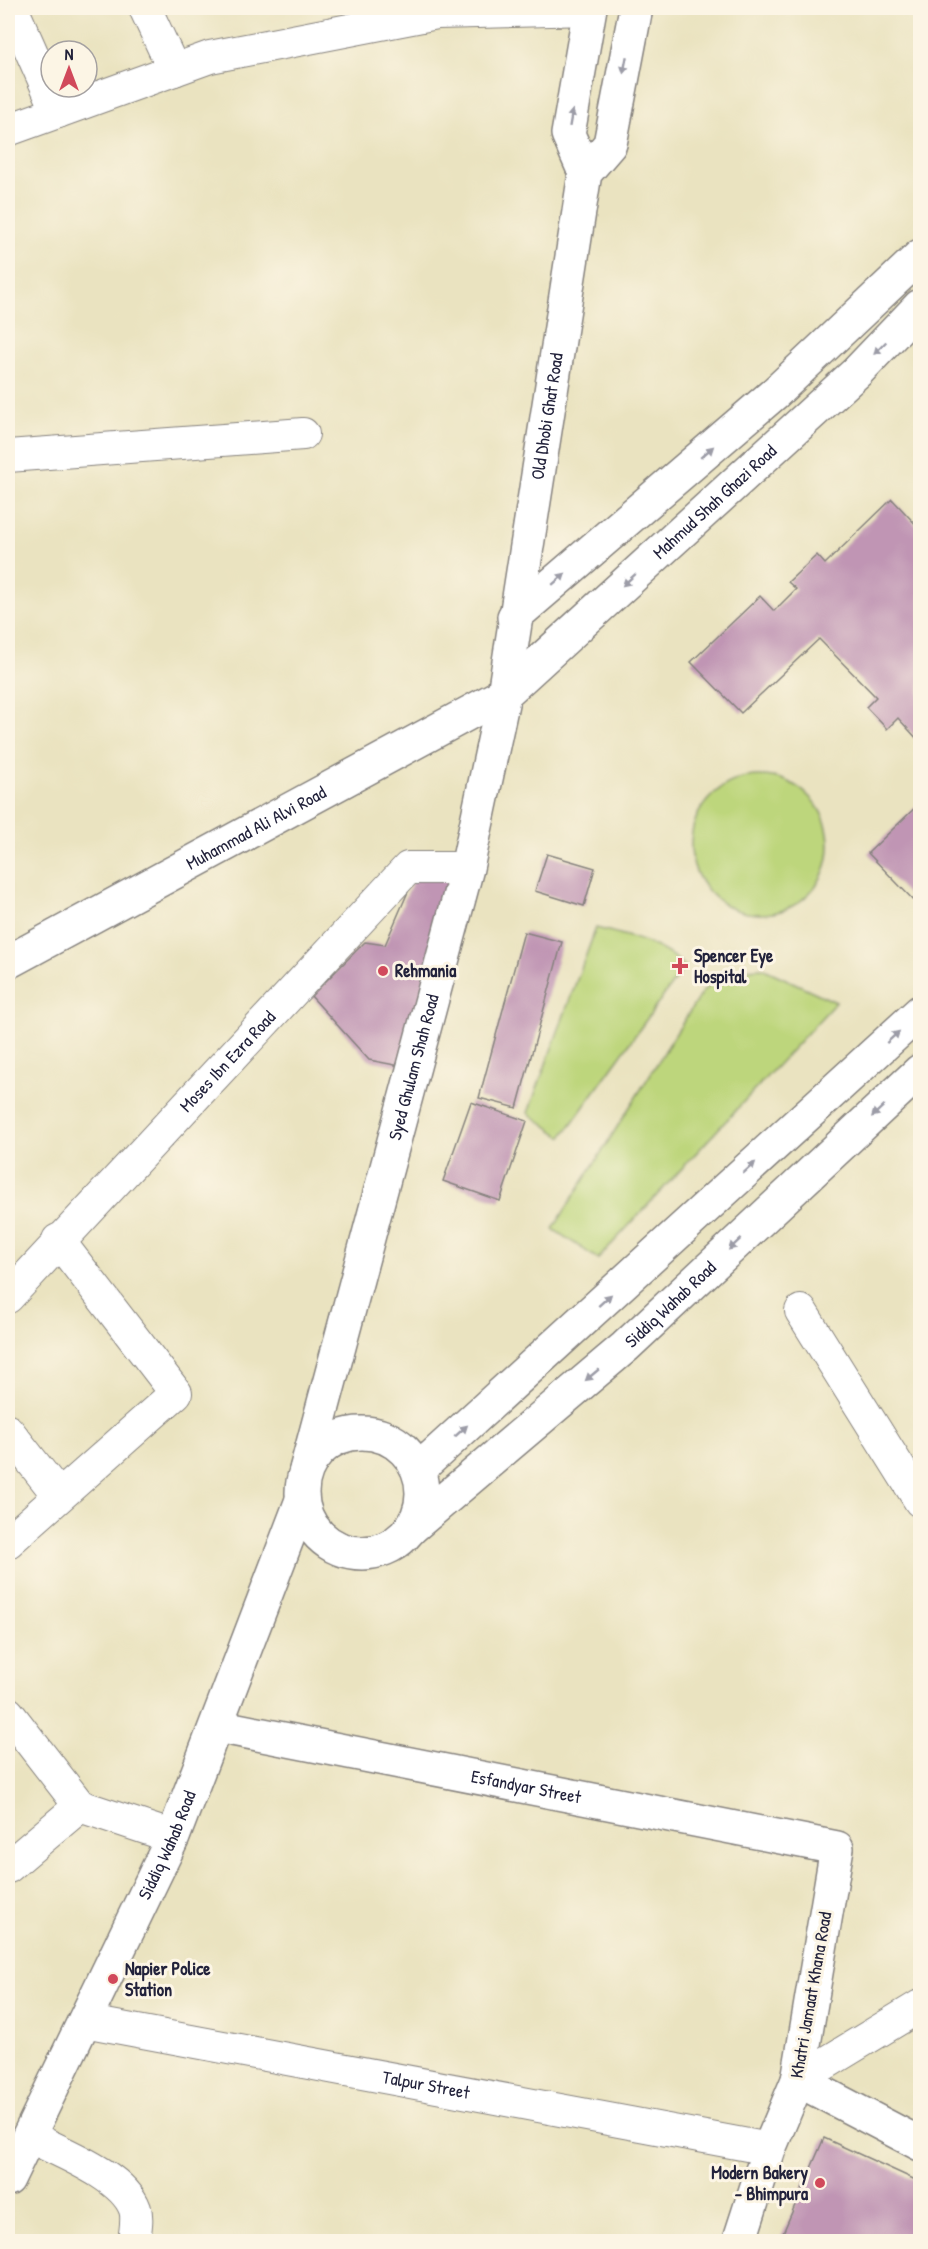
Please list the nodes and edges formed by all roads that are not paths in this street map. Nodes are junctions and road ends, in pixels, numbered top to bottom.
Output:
1 (12, 8) edge
2 (146, 8) edge
3 (590, 8) edge
4 (636, 8) edge
5 (174, 70) junction
6 (58, 112) junction
7 (8, 130) edge
8 (585, 173) junction
9 (921, 256) edge
10 (921, 306) edge
11 (303, 434) dead end
12 (8, 456) edge
13 (514, 617) junction
14 (507, 662) joint
15 (504, 694) junction
16 (467, 868) junction
17 (8, 962) edge
18 (921, 1012) edge
19 (921, 1071) edge
20 (58, 1240) junction
21 (8, 1297) edge
22 (801, 1311) dead end
23 (8, 1431) edge
24 (418, 1470) junction
25 (304, 1485) junction
26 (59, 1496) junction
27 (921, 1501) edge
28 (410, 1529) junction
29 (8, 1542) edge
30 (8, 1713) edge
31 (217, 1726) junction
32 (80, 1806) junction
33 (173, 1838) junction
34 (837, 1848) joint
35 (8, 1867) edge
36 (921, 2006) edge
37 (84, 2021) junction
38 (798, 2080) junction
39 (28, 2136) junction
40 (921, 2144) edge
41 (769, 2149) junction
42 (8, 2179) edge
43 (134, 2241) edge
44 (739, 2241) edge

1 - 6 street
2 - 5 street
3 - 5 street
8 -> 3 main road
4 -> 8 main road
5 - 6 street
6 - 7 street
8 - 13 main road, Old Dhobi Ghat Road
13 -> 9 main road
10 -> 15 main road, Mahmud Shah Ghazi Road
11 - 12 street
13 - 14 main road, Old Dhobi Ghat Road
14 - 15 main road, Syed Ghulam Shah Road
15 - 16 main road, Syed Ghulam Shah Road
15 - 17 main road, Muhammad Ali Alvi Road
16 - 20 street, Moses Ibn Ezra Road
16 - 25 main road, Syed Ghulam Shah Road
24 -> 18 main road
19 -> 28 main road, Siddiq Wahab Road
20 - 21 street, Moses Ibn Ezra Road
20 - 26 street
22 - 27 street
23 - 26 street
24 - 25 main road
24 - 28 main road
25 - 28 main road
25 - 31 main road, Siddiq Wahab Road
26 - 29 street
30 - 32 street
31 - 33 main road, Siddiq Wahab Road
31 - 34 main road, Esfandyar Street
32 - 33 street
32 - 35 street
33 - 37 main road, Siddiq Wahab Road
34 - 38 main road, Khatri Jamaat Khana Road
36 - 38 street
37 - 39 main road, Siddiq Wahab Road
37 - 41 street, Talpur Street
38 - 40 main road
38 - 41 main road, Khatri Jamaat Khana Road
39 - 42 main road, Siddiq Wahab Road
39 - 43 street
41 - 44 main road, Khatri Jamaat Khana Road

